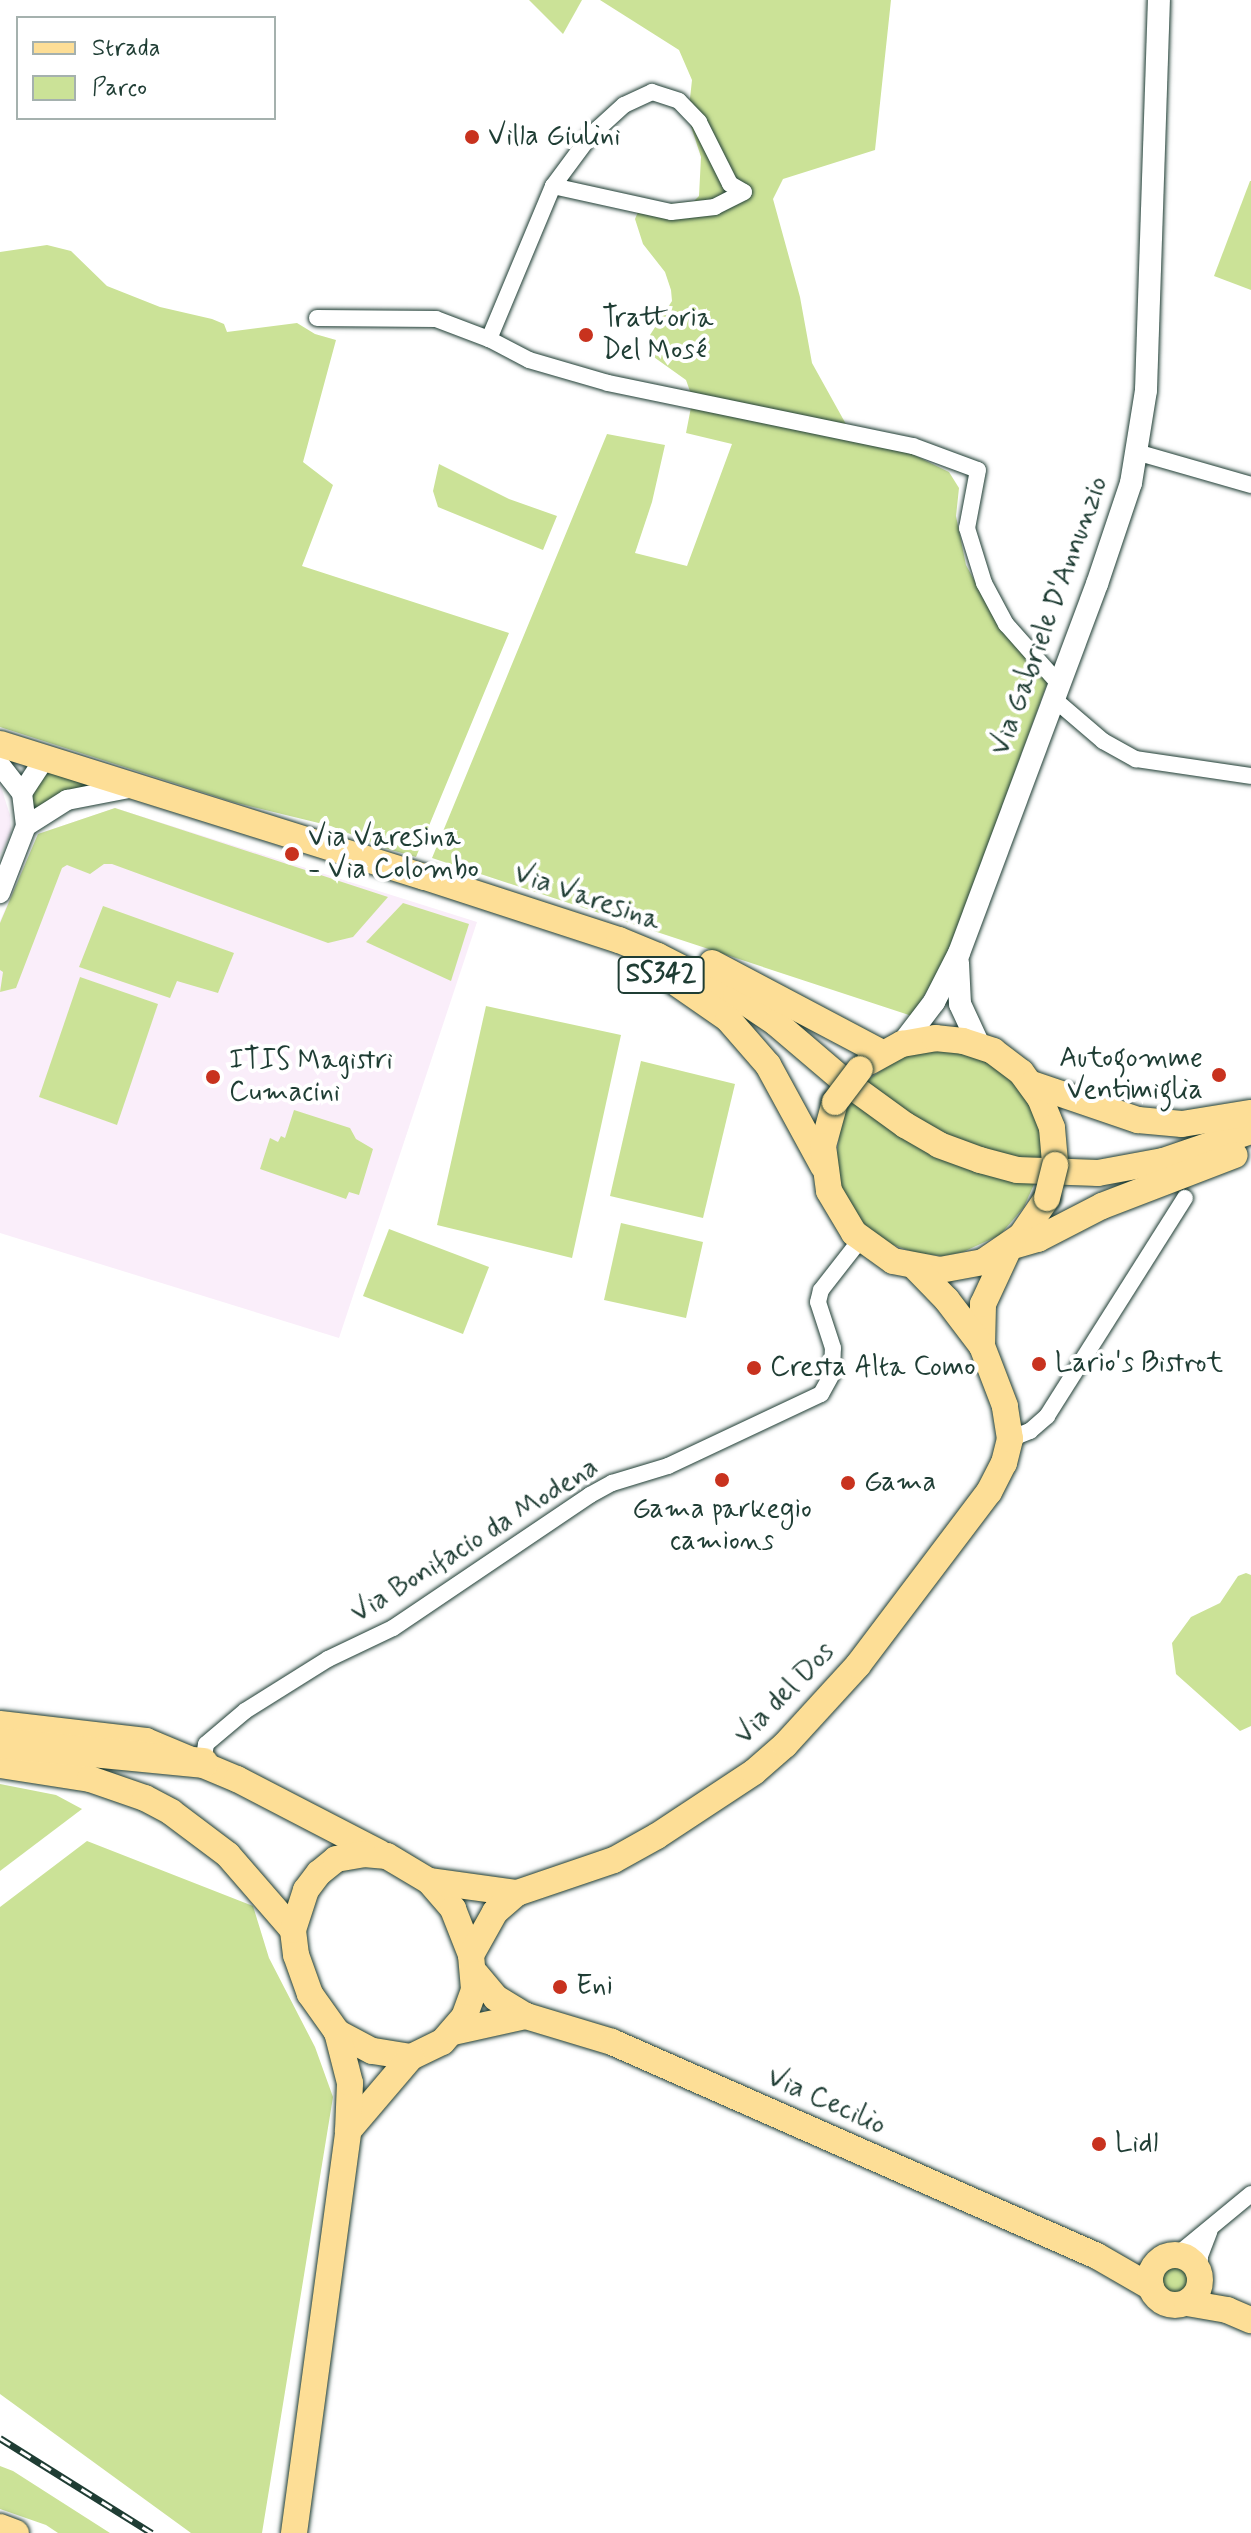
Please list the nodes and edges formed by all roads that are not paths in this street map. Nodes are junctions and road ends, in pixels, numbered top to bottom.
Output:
1 (1159, 0) edge
2 (553, 186) junction
3 (317, 318) dead end
4 (489, 339) junction
5 (1136, 452) junction
6 (1251, 485) edge
7 (1057, 691) junction
8 (0, 744) edge
9 (45, 758) junction
10 (0, 765) edge
11 (1251, 776) edge
12 (139, 787) junction
13 (22, 793) junction
14 (26, 826) junction
15 (425, 877) junction
16 (0, 893) edge
17 (959, 953) junction
18 (979, 1045) junction
19 (892, 1048) junction
20 (1032, 1084) junction
21 (1251, 1113) edge
22 (1251, 1131) edge
23 (1251, 1148) edge
24 (823, 1166) junction
25 (1185, 1198) dead end
26 (860, 1240) junction
27 (1009, 1247) junction
28 (916, 1268) junction
29 (982, 1346) junction
30 (1010, 1439) junction
31 (0, 1724) edge
32 (0, 1743) edge
33 (203, 1763) junction
34 (0, 1765) edge
35 (387, 1856) junction
36 (429, 1881) junction
37 (517, 1893) junction
38 (293, 1930) junction
39 (474, 1964) junction
40 (526, 2016) junction
41 (337, 2032) junction
42 (453, 2032) junction
43 (411, 2057) junction
44 (348, 2131) junction
45 (1251, 2194) edge
46 (1209, 2231) junction
47 (1097, 2256) junction
48 (1168, 2258) junction
49 (1200, 2276) junction
50 (1151, 2287) junction
51 (1187, 2303) junction
52 (1251, 2319) edge
53 (0, 2527) edge
54 (16, 2533) edge
55 (294, 2533) edge

1 - 5 main road, Via Gabriele D'Annunzio
2 - 2 street
2 - 4 street
3 - 4 street
4 - 7 street
5 - 6 street
5 - 7 main road, Via Gabriele D'Annunzio
7 - 11 street
7 - 17 main road, Via Gabriele D'Annunzio
8 - 9 main road, Via Varesina
9 - 12 main road, Via Varesina
9 - 13 street
10 - 13 street
12 - 14 street
12 - 15 main road, Via Varesina
13 - 14 street
14 - 16 street
15 - 19 main road, SS342
15 - 22 main road, Via Varesina
15 - 24 main road, SS342
17 - 18 main road, Via Gabriele D'Annunzio
17 - 19 main road, Via Gabriele D'Annunzio
18 - 19 main road
18 - 20 main road
19 - 24 main road, bridge
20 - 21 main road
20 - 27 main road, bridge
23 - 27 main road
24 - 26 main road
25 - 30 street
26 - 28 main road
26 - 33 street, Via Bonifacio da Modena
27 - 28 main road
27 - 29 main road, Via del Dos
28 - 29 main road, Via del Dos
29 - 30 main road, Via del Dos
30 - 37 main road, Via del Dos
31 - 33 main road, Via Cecilio
32 - 33 highway
33 - 35 main road, Via Cecilio
34 - 38 main road
35 - 36 main road, Via Cecilio
35 - 38 main road
36 - 37 main road, Via del Dos
36 - 39 main road, Via Cecilio
37 - 39 main road
38 - 41 main road
39 - 40 main road, Via Cecilio
39 - 42 main road
40 - 42 main road, Via Cecilio
40 - 47 main road, Via Cecilio
41 - 43 main road
41 - 44 main road
42 - 43 main road, Via Cecilio
43 - 44 main road, Via Cecilio
44 - 55 main road
45 - 46 street
46 - 48 street
46 - 49 street
47 - 48 main road, Via Cecilio
47 - 50 main road, Via Cecilio
48 - 49 main road
48 - 50 main road
49 - 51 main road
49 - 52 main road
50 - 51 main road
51 - 52 main road
53 - 54 main road

